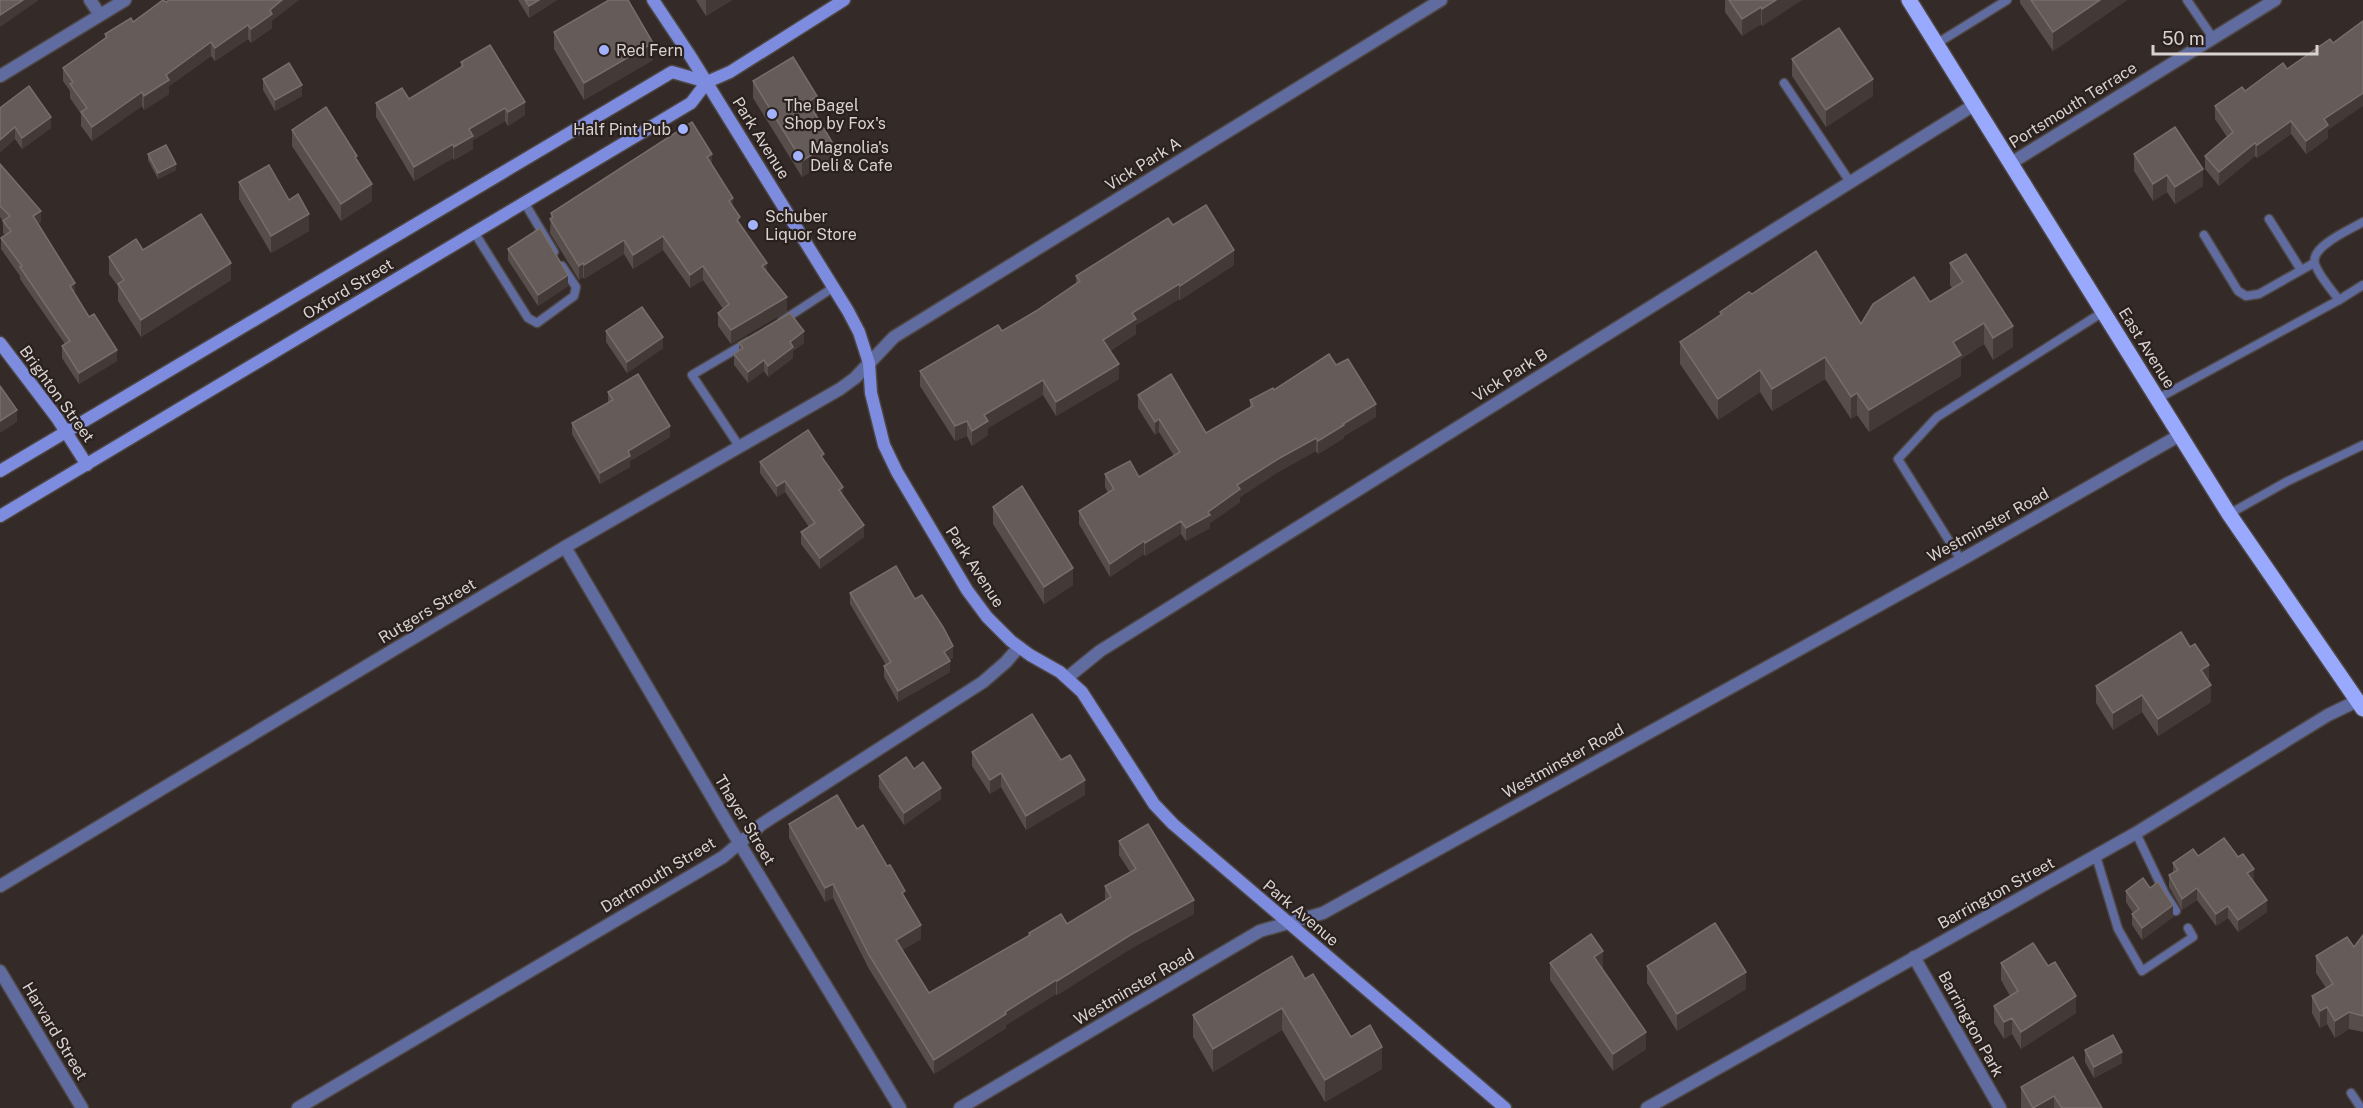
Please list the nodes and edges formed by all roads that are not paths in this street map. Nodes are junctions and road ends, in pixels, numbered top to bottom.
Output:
1 (90, 0) edge
2 (125, 0) edge
3 (653, 0) edge
4 (844, 0) edge
5 (1441, 0) edge
6 (1909, 0) edge
7 (2007, 0) edge
8 (2187, 0) edge
9 (2275, 0) edge
10 (100, 15) junction
11 (2213, 38) junction
12 (1936, 44) junction
13 (0, 76) edge
14 (707, 82) junction
15 (1784, 83) dead end
16 (1974, 105) junction
17 (2011, 164) junction
18 (1850, 182) junction
19 (524, 202) junction
20 (2269, 219) dead end
21 (2363, 222) edge
22 (474, 232) junction
23 (2204, 235) dead end
24 (2314, 263) junction
25 (2301, 270) junction
26 (2363, 285) edge
27 (834, 287) junction
28 (2338, 300) junction
29 (2103, 312) junction
30 (771, 327) edge
31 (752, 339) edge
32 (0, 343) edge
33 (869, 363) junction
34 (2157, 399) junction
35 (66, 432) junction
36 (2180, 435) junction
37 (2363, 445) edge
38 (740, 446) junction
39 (87, 465) junction
40 (0, 471) edge
41 (2229, 514) junction
42 (0, 516) edge
43 (565, 548) junction
44 (1961, 560) junction
45 (1019, 647) junction
46 (1068, 677) junction
47 (2361, 702) edge
48 (2136, 833) junction
49 (739, 843) junction
50 (2096, 856) junction
51 (0, 886) edge
52 (2176, 911) dead end
53 (1287, 924) junction
54 (2188, 928) dead end
55 (1914, 957) junction
56 (0, 971) edge
57 (2351, 1093) dead end
58 (82, 1108) edge
59 (298, 1108) edge
60 (900, 1108) edge
61 (960, 1108) edge
62 (1505, 1108) edge
63 (1647, 1108) edge
64 (2000, 1108) edge
65 (2361, 1108) edge

1 - 10 street
2 - 10 street
3 - 14 street, Park Avenue
4 - 14 street, Oxford Street
5 - 33 street, Vick Park A
6 - 12 main road, East Avenue
7 - 12 lane
8 - 11 lane
9 - 11 street, Portsmouth Terrace
10 - 13 street
11 - 17 street, Portsmouth Terrace
12 - 16 main road, East Avenue
14 - 19 street, Oxford Street
14 - 27 street, Park Avenue
14 - 35 street, Oxford Street
15 - 18 lane
16 - 17 main road, East Avenue
16 - 18 street, Vick Park B
17 - 29 main road, East Avenue
18 - 46 street, Vick Park B
19 - 22 street, Oxford Street
19 - 22 lane
20 - 25 lane
21 - 24 lane
22 - 39 street, Oxford Street
23 - 25 lane
24 - 25 lane
24 - 28 lane
26 - 28 lane
27 - 30 lane
27 - 33 street, Park Avenue
28 - 34 lane
29 - 34 main road, East Avenue
29 - 44 lane
31 - 38 lane
32 - 35 street, Brighton Street
33 - 38 street, Rutgers Street
33 - 45 street, Park Avenue
34 - 36 main road, East Avenue
35 - 39 street, Brighton Street
35 - 40 street, Oxford Street
36 - 41 main road, East Avenue
36 - 44 street, Westminster Road
37 - 41 lane
38 - 43 street, Rutgers Street
39 - 42 street, Oxford Street
41 - 47 main road, East Avenue
43 - 49 street, Thayer Street
43 - 51 street, Rutgers Street
44 - 53 street, Westminster Road
45 - 46 street, Park Avenue
45 - 49 street, Dartmouth Street
46 - 53 street, Park Avenue
47 - 48 street, Barrington Street
48 - 50 street, Barrington Street
48 - 52 lane
49 - 59 street, Dartmouth Street
49 - 60 street, Thayer Street
50 - 54 lane
50 - 55 street, Barrington Street
53 - 61 street, Westminster Road
53 - 62 street, Park Avenue
55 - 63 street, Barrington Street
55 - 64 street, Barrington Park
56 - 58 street, Harvard Street
57 - 65 lane

